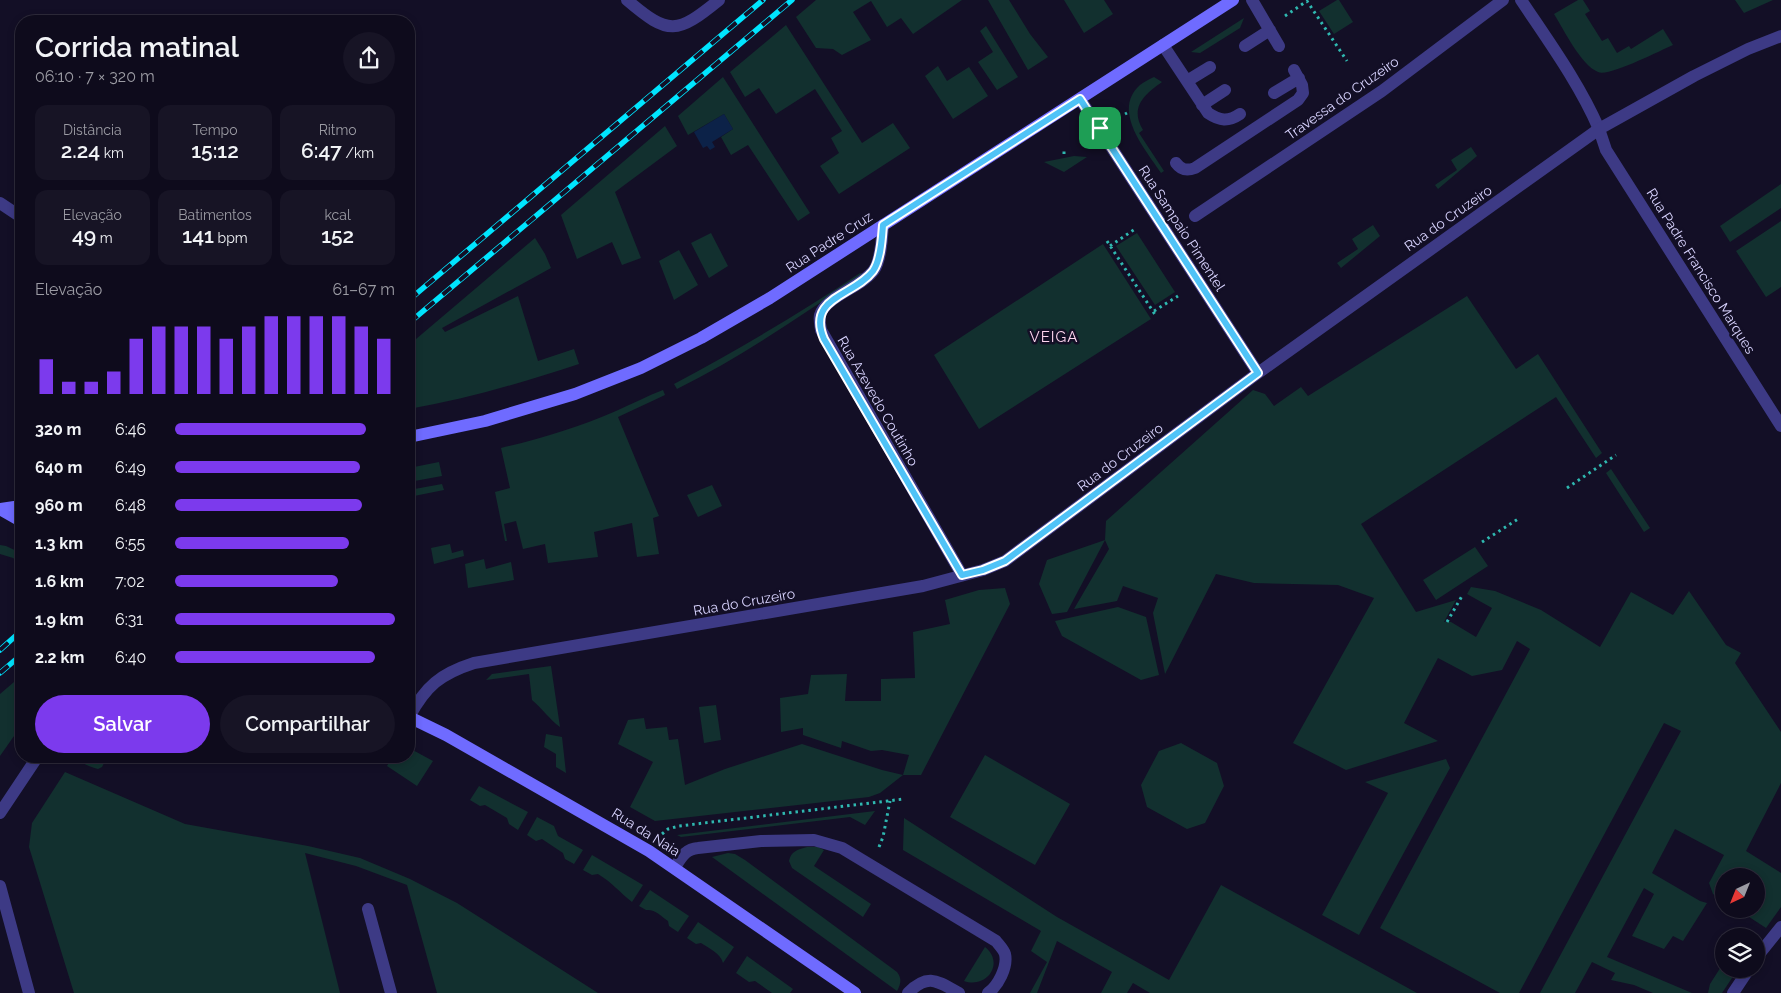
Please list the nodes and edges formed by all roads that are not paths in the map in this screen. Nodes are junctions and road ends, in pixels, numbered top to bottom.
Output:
1 (627, 0) edge
2 (719, 0) edge
3 (1233, 0) edge
4 (1252, 0) edge
5 (1502, 0) edge
6 (1521, 0) edge
7 (1270, 30) junction
8 (1781, 36) edge
9 (1163, 45) junction
10 (1245, 46) dead end
11 (1279, 46) dead end
12 (1210, 67) dead end
13 (1186, 82) junction
14 (1225, 90) dead end
15 (1274, 93) dead end
16 (1080, 99) junction
17 (1202, 105) junction
18 (1240, 114) dead end
19 (1599, 129) junction
20 (1176, 163) dead end
21 (0, 203) edge
22 (15, 213) edge
23 (1195, 216) dead end
24 (883, 225) junction
25 (1258, 373) junction
26 (1781, 426) edge
27 (415, 436) edge
28 (15, 507) edge
29 (0, 509) edge
30 (15, 518) edge
31 (962, 575) junction
32 (415, 706) edge
33 (415, 720) edge
34 (33, 763) edge
35 (0, 813) edge
36 (674, 867) junction
37 (0, 886) edge
38 (368, 909) dead end
39 (1781, 927) edge
40 (1765, 947) edge
41 (1743, 978) edge
42 (30, 993) edge
43 (391, 993) edge
44 (856, 993) edge
45 (908, 993) edge
46 (959, 993) edge
47 (988, 993) edge
48 (1733, 993) edge

1 - 2 street
3 - 9 street, Rua Padre Cruz
4 - 7 street
5 - 23 street, Travessa do Cruzeiro
6 - 19 street
7 - 10 street
7 - 11 street
8 - 19 street, Rua do Cruzeiro
9 - 13 street
9 - 16 street, Rua Padre Cruz
12 - 13 street
13 - 17 street
14 - 17 street
15 - 20 street
16 - 24 street, Rua Padre Cruz
16 - 25 street, Rua Sampaio Pimentel
17 - 18 street
19 - 25 street, Rua do Cruzeiro
19 - 26 street, Rua Padre Francisco Marques
21 - 22 street
24 - 27 street, Rua Padre Cruz
24 - 31 street, Rua Azevedo Coutinho
25 - 31 street, Rua do Cruzeiro
28 - 29 street
29 - 30 street
31 - 32 street, Rua do Cruzeiro
33 - 36 street, Rua da Naia
34 - 35 street
36 - 44 street, Rua da Naia
36 - 47 street
37 - 42 street
38 - 43 street
39 - 40 street
41 - 48 street
45 - 46 street

